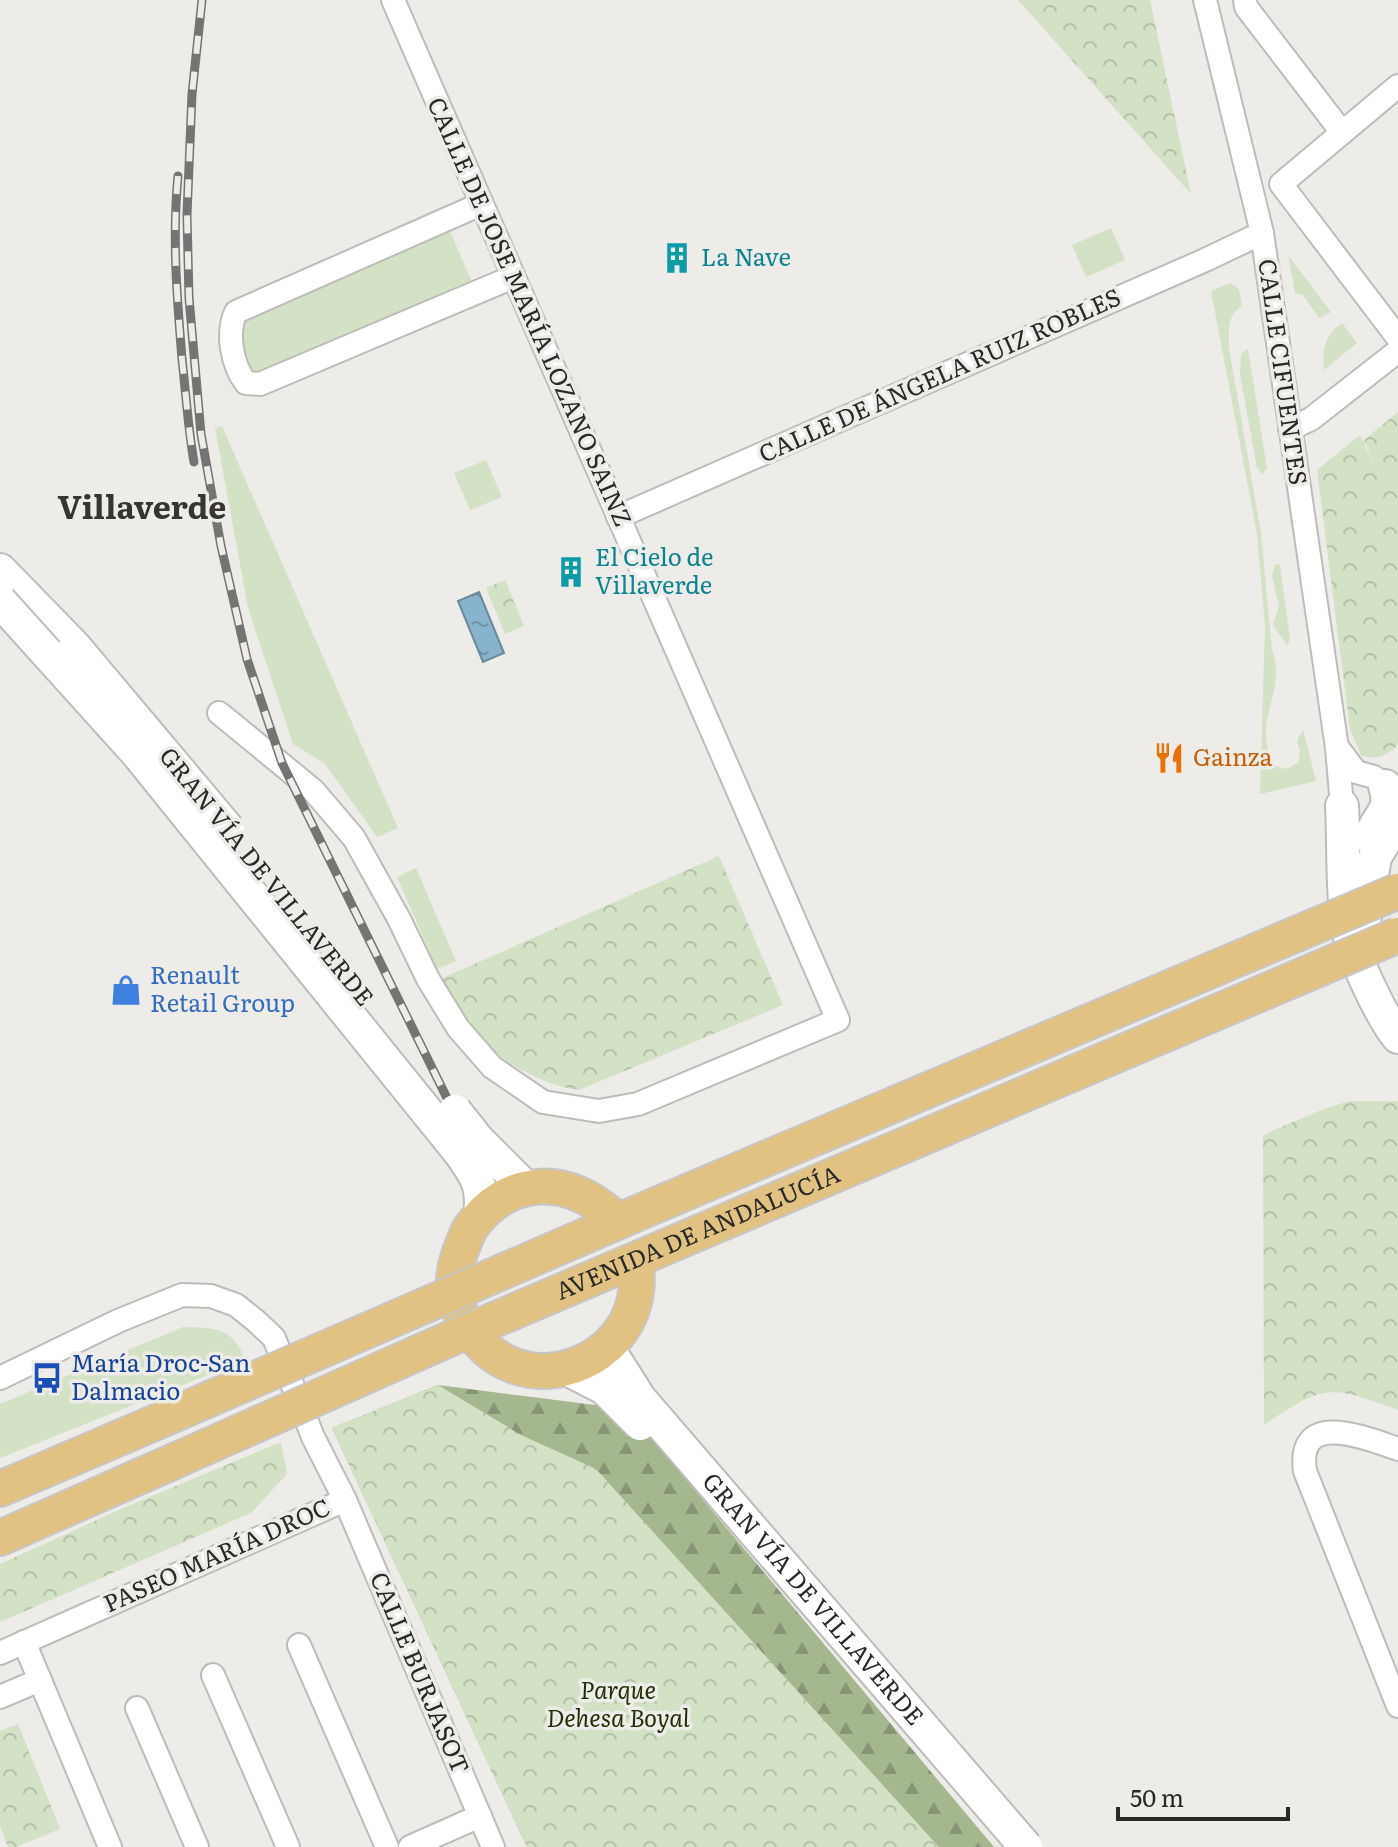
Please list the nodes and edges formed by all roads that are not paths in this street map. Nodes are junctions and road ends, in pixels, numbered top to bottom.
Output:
1 (393, 0) edge
2 (1205, 0) edge
3 (1245, 0) edge
4 (1398, 86) edge
5 (1341, 131) junction
6 (481, 204) junction
7 (1262, 233) junction
8 (513, 277) junction
9 (1398, 338) edge
10 (1398, 351) edge
11 (1290, 429) junction
12 (618, 517) junction
13 (0, 570) edge
14 (0, 601) edge
15 (219, 713) dead end
16 (1337, 748) junction
17 (1380, 806) edge
18 (1398, 891) edge
19 (1398, 935) edge
20 (1369, 987) junction
21 (1398, 1037) edge
22 (526, 1188) junction
23 (480, 1214) junction
24 (618, 1222) junction
25 (636, 1261) junction
26 (454, 1294) junction
27 (469, 1331) junction
28 (607, 1347) junction
29 (567, 1369) junction
30 (0, 1378) edge
31 (1398, 1449) edge
32 (16, 1479) edge
33 (0, 1489) edge
34 (345, 1500) junction
35 (0, 1538) edge
36 (24, 1642) junction
37 (299, 1645) dead end
38 (0, 1653) edge
39 (213, 1675) dead end
40 (40, 1680) junction
41 (0, 1697) edge
42 (1398, 1706) edge
43 (137, 1708) dead end
44 (480, 1816) junction
45 (110, 1847) edge
46 (197, 1847) edge
47 (288, 1847) edge
48 (387, 1847) edge
49 (410, 1847) edge
50 (493, 1847) edge
51 (1001, 1847) edge
52 (1026, 1847) edge

1 - 6 street, CALLE DE JOSE MARÍA LOZANO SAINZ
2 - 7 street, CALLE CIFUENTES
3 - 5 street
4 - 5 street
5 - 9 street
6 - 8 street, CALLE DE JOSE MARÍA LOZANO SAINZ
6 - 8 street
7 - 11 street, CALLE CIFUENTES
7 - 12 street, CALLE DE ÁNGELA RUIZ ROBLES
8 - 12 street, CALLE DE JOSE MARÍA LOZANO SAINZ
10 - 11 street
11 - 16 street, CALLE CIFUENTES
12 - 15 street, CALLE DE JOSE MARÍA LOZANO SAINZ
13 - 22 street, GRAN VÍA DE VILLAVERDE, bridge
14 - 23 street, GRAN VÍA DE VILLAVERDE, bridge
16 - 17 street, CALLE CIFUENTES
16 - 17 street
17 - 20 street
17 - 20 street
18 - 24 main road, AVENIDA DE ANDALUCÍA, bridge
19 - 25 main road, AVENIDA DE ANDALUCÍA, bridge
20 - 21 street
22 - 23 main road, bridge
22 - 24 main road, bridge
23 - 26 main road, bridge
24 - 25 main road
24 - 26 main road, AVENIDA DE ANDALUCÍA, bridge
25 - 27 main road, AVENIDA DE ANDALUCÍA, bridge
25 - 28 main road, bridge
26 - 27 main road
26 - 32 main road, AVENIDA DE ANDALUCÍA, bridge
27 - 29 main road, bridge
27 - 35 main road, AVENIDA DE ANDALUCÍA, bridge
28 - 29 main road, bridge
28 - 52 street, GRAN VÍA DE VILLAVERDE, bridge
29 - 51 street, GRAN VÍA DE VILLAVERDE, bridge
30 - 34 street, PASEO MARÍA DROC
31 - 42 street
32 - 33 main road, AVENIDA DE ANDALUCÍA
34 - 36 street, PASEO MARÍA DROC
34 - 44 street, CALLE BURJASOT
36 - 38 street, PASEO MARÍA DROC
36 - 40 street
37 - 48 street
39 - 47 street
40 - 41 street
40 - 45 street
43 - 46 street
44 - 49 street
44 - 50 street, CALLE BURJASOT

